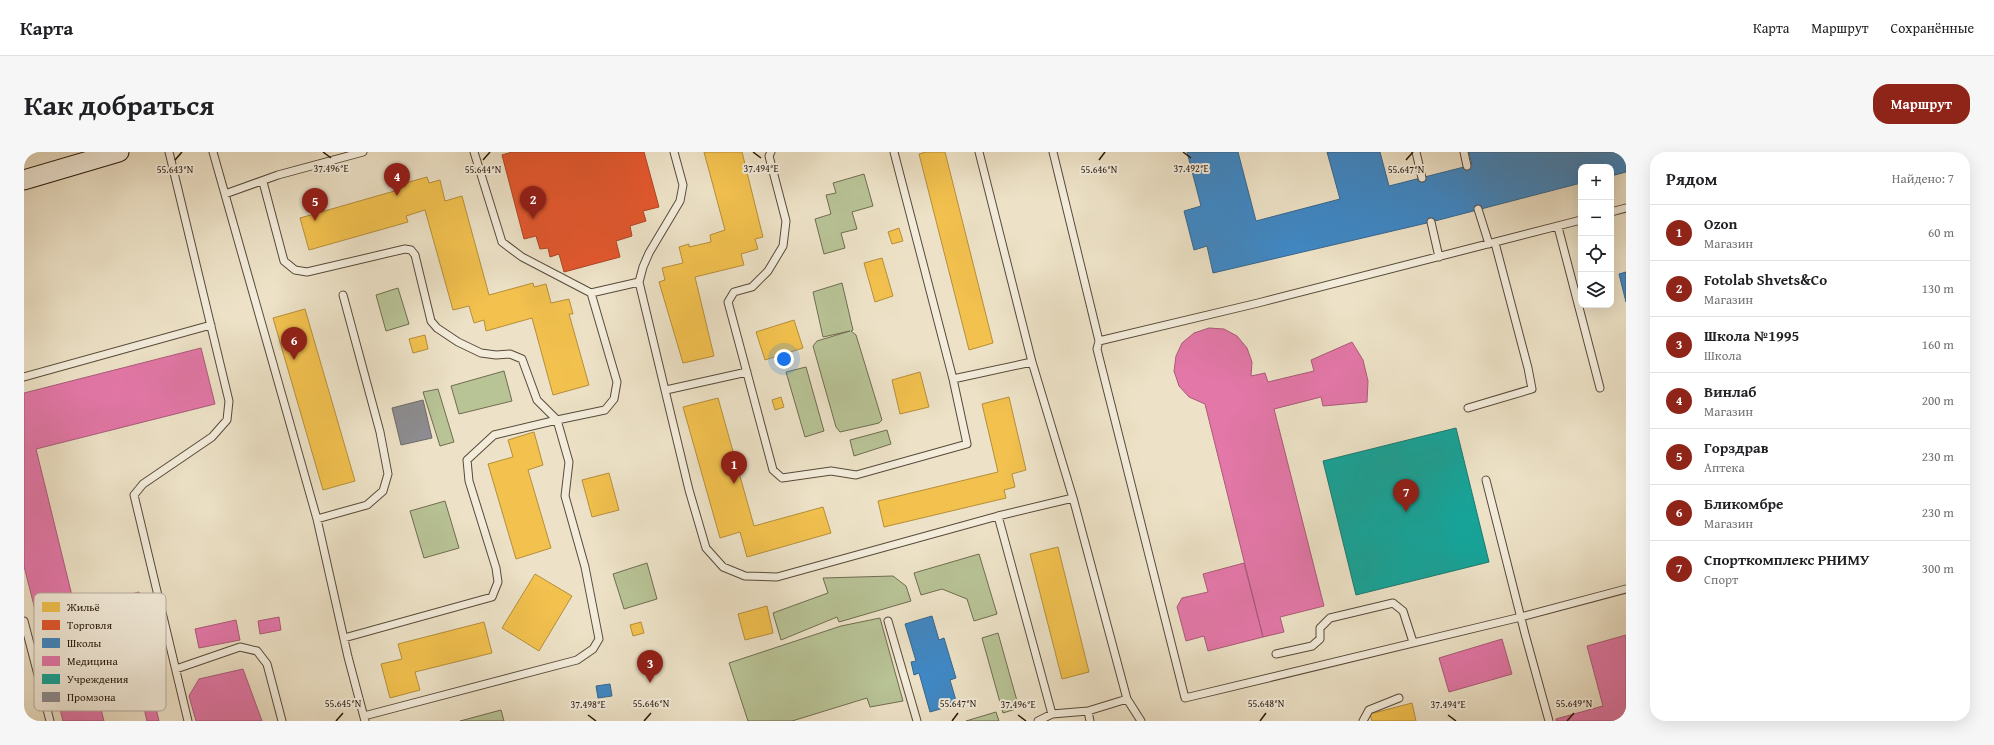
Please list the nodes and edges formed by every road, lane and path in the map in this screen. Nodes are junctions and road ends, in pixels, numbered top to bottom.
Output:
1 (119, 152) edge
2 (169, 152) edge
3 (213, 152) edge
4 (363, 152) edge
5 (474, 152) edge
6 (674, 152) edge
7 (771, 152) edge
8 (894, 152) edge
9 (979, 152) edge
10 (1053, 152) edge
11 (1416, 152) edge
12 (1464, 152) edge
13 (1467, 166) dead end
14 (1422, 178) dead end
15 (24, 180) edge
16 (263, 182) junction
17 (225, 194) junction
18 (1626, 208) edge
19 (1478, 209) dead end
20 (1614, 211) edge
21 (1578, 221) edge
22 (1431, 222) dead end
23 (1558, 227) junction
24 (1492, 244) junction
25 (1439, 257) junction
26 (640, 282) junction
27 (591, 293) junction
28 (343, 295) dead end
29 (211, 325) junction
30 (1099, 341) junction
31 (1032, 362) junction
32 (747, 372) junction
33 (24, 377) edge
34 (953, 379) junction
35 (1600, 388) dead end
36 (666, 390) junction
37 (1468, 408) dead end
38 (557, 420) junction
39 (1486, 480) dead end
40 (1073, 498) junction
41 (998, 516) junction
42 (318, 519) junction
43 (1626, 589) edge
44 (158, 593) edge
45 (1520, 617) junction
46 (24, 621) edge
47 (888, 621) dead end
48 (166, 628) edge
49 (344, 638) junction
50 (1413, 642) junction
51 (1276, 654) dead end
52 (34, 659) edge
53 (176, 669) junction
54 (1400, 698) dead end
55 (1127, 699) junction
56 (47, 711) edge
57 (1088, 711) junction
58 (1052, 714) junction
59 (364, 719) edge
60 (50, 721) edge
61 (188, 721) edge
62 (282, 721) edge
63 (917, 721) edge
64 (1038, 721) edge
65 (1090, 721) edge
66 (1141, 721) edge
67 (1363, 721) edge
68 (1549, 721) edge

1 - 15 main road
2 - 29 lane
3 - 17 lane
4 - 16 lane
5 - 27 lane
6 - 26 lane
7 - 32 lane
8 - 34 lane
9 - 31 lane
10 - 30 lane
11 - 14 lane
12 - 13 lane
16 - 17 lane
16 - 38 lane
17 - 42 lane
18 - 20 lane
19 - 24 lane
21 - 23 lane
22 - 25 lane
23 - 24 lane
23 - 35 lane
24 - 25 lane
24 - 37 lane
25 - 30 lane
26 - 27 lane
26 - 36 lane
27 - 38 lane
28 - 42 lane
29 - 33 lane
29 - 44 lane
30 - 50 lane
31 - 34 lane
31 - 40 lane
32 - 34 lane
32 - 36 lane
36 - 41 lane
38 - 49 lane
38 - 59 lane
39 - 45 lane
40 - 41 lane
40 - 55 lane
41 - 58 lane
42 - 49 lane
43 - 45 lane
45 - 50 lane
45 - 68 lane
46 - 52 lane
47 - 63 lane
48 - 53 lane
49 - 59 lane
50 - 51 lane
53 - 61 lane
53 - 62 lane
54 - 67 lane
55 - 57 lane
55 - 66 lane
56 - 60 lane
57 - 58 lane
57 - 65 lane
58 - 64 lane

